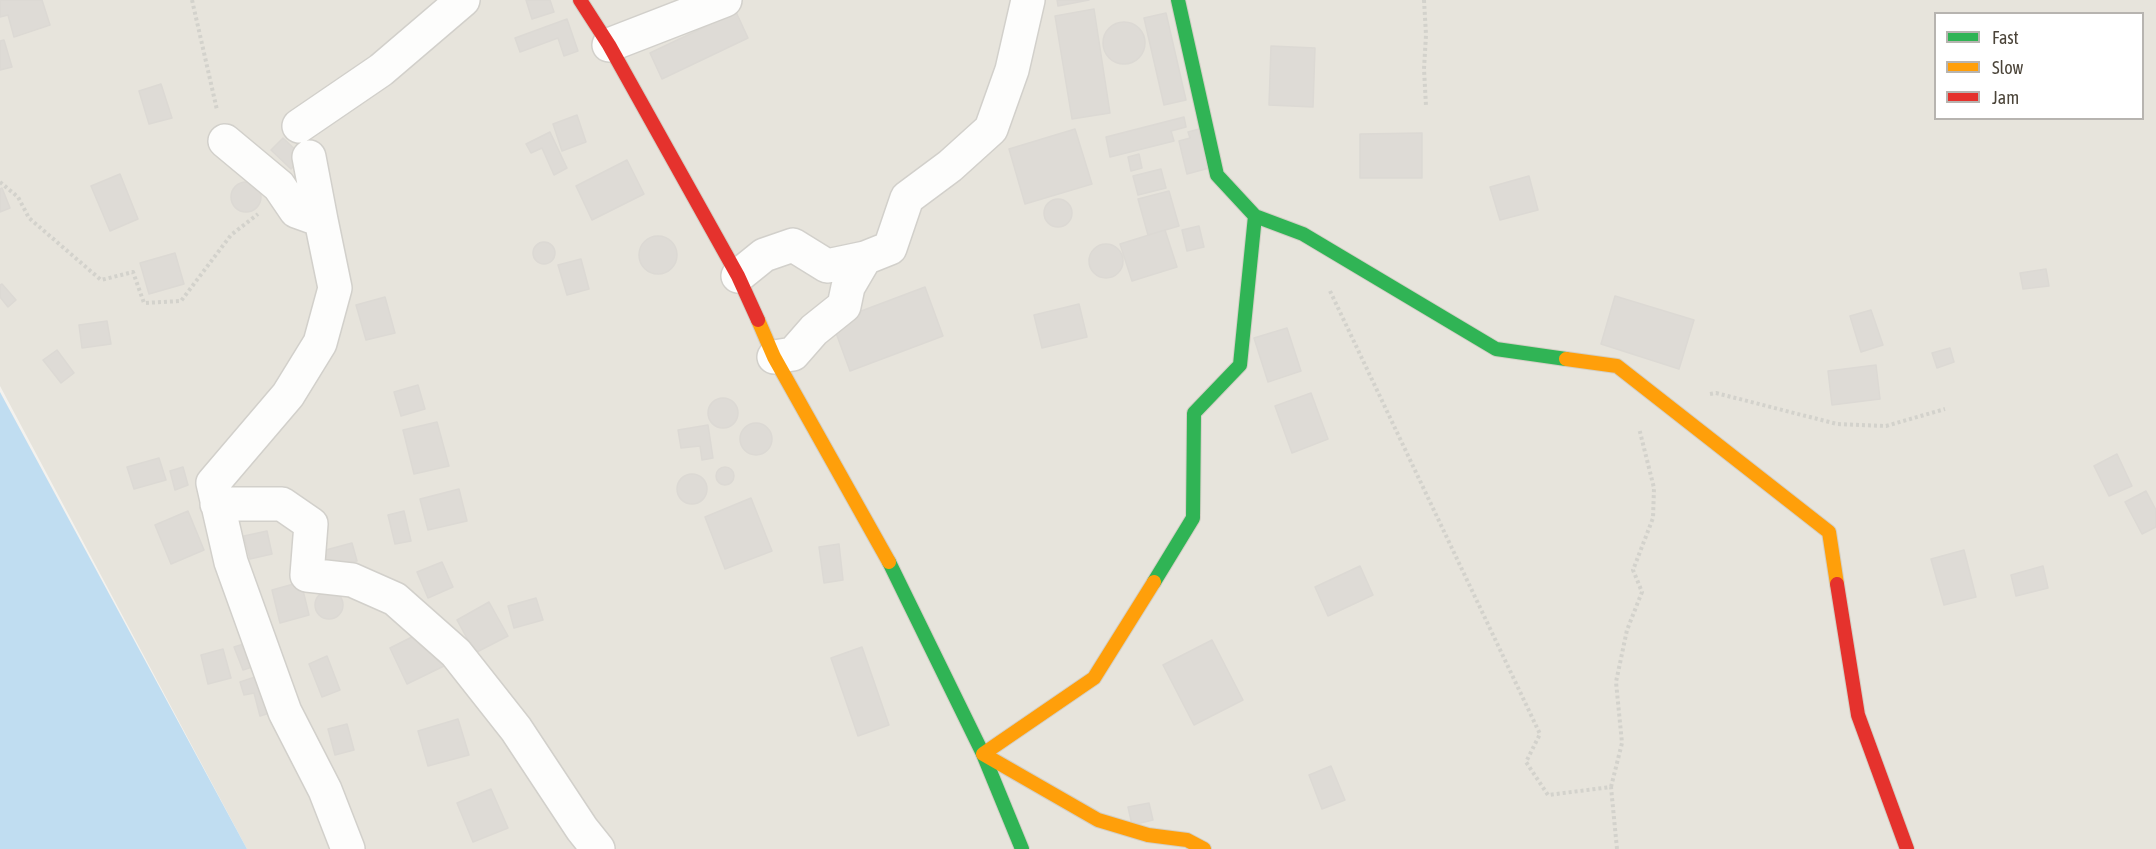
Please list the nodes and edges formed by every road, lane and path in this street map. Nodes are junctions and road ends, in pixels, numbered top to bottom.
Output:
1 (463, 0) edge
2 (580, 0) edge
3 (725, 0) edge
4 (1028, 0) edge
5 (1178, 0) edge
6 (1424, 0) edge
7 (609, 45) junction
8 (1426, 106) dead end
9 (299, 126) dead end
10 (225, 141) dead end
11 (309, 157) dead end
12 (0, 182) edge
13 (1255, 216) junction
14 (321, 220) junction
15 (865, 258) junction
16 (134, 272) dead end
17 (738, 276) junction
18 (1328, 287) dead end
19 (774, 357) junction
20 (1625, 372) junction
21 (1662, 400) junction
22 (1945, 409) dead end
23 (217, 504) junction
24 (983, 754) junction
25 (1611, 787) junction
26 (348, 849) edge
27 (598, 849) edge
28 (1022, 849) edge
29 (1204, 849) edge
30 (1617, 849) edge
31 (1907, 849) edge

1 - 9 street
2 - 7 street
3 - 7 street
4 - 15 street
5 - 13 street
6 - 8 path
7 - 17 street
10 - 14 street
11 - 14 street
12 - 16 path
13 - 20 street
13 - 24 street
14 - 23 street
15 - 17 street
15 - 19 street
17 - 19 street
18 - 25 path
19 - 24 street
20 - 21 street
20 - 25 path
21 - 22 path
21 - 31 street
23 - 26 street
23 - 27 street
24 - 28 street
24 - 29 street
25 - 30 path

